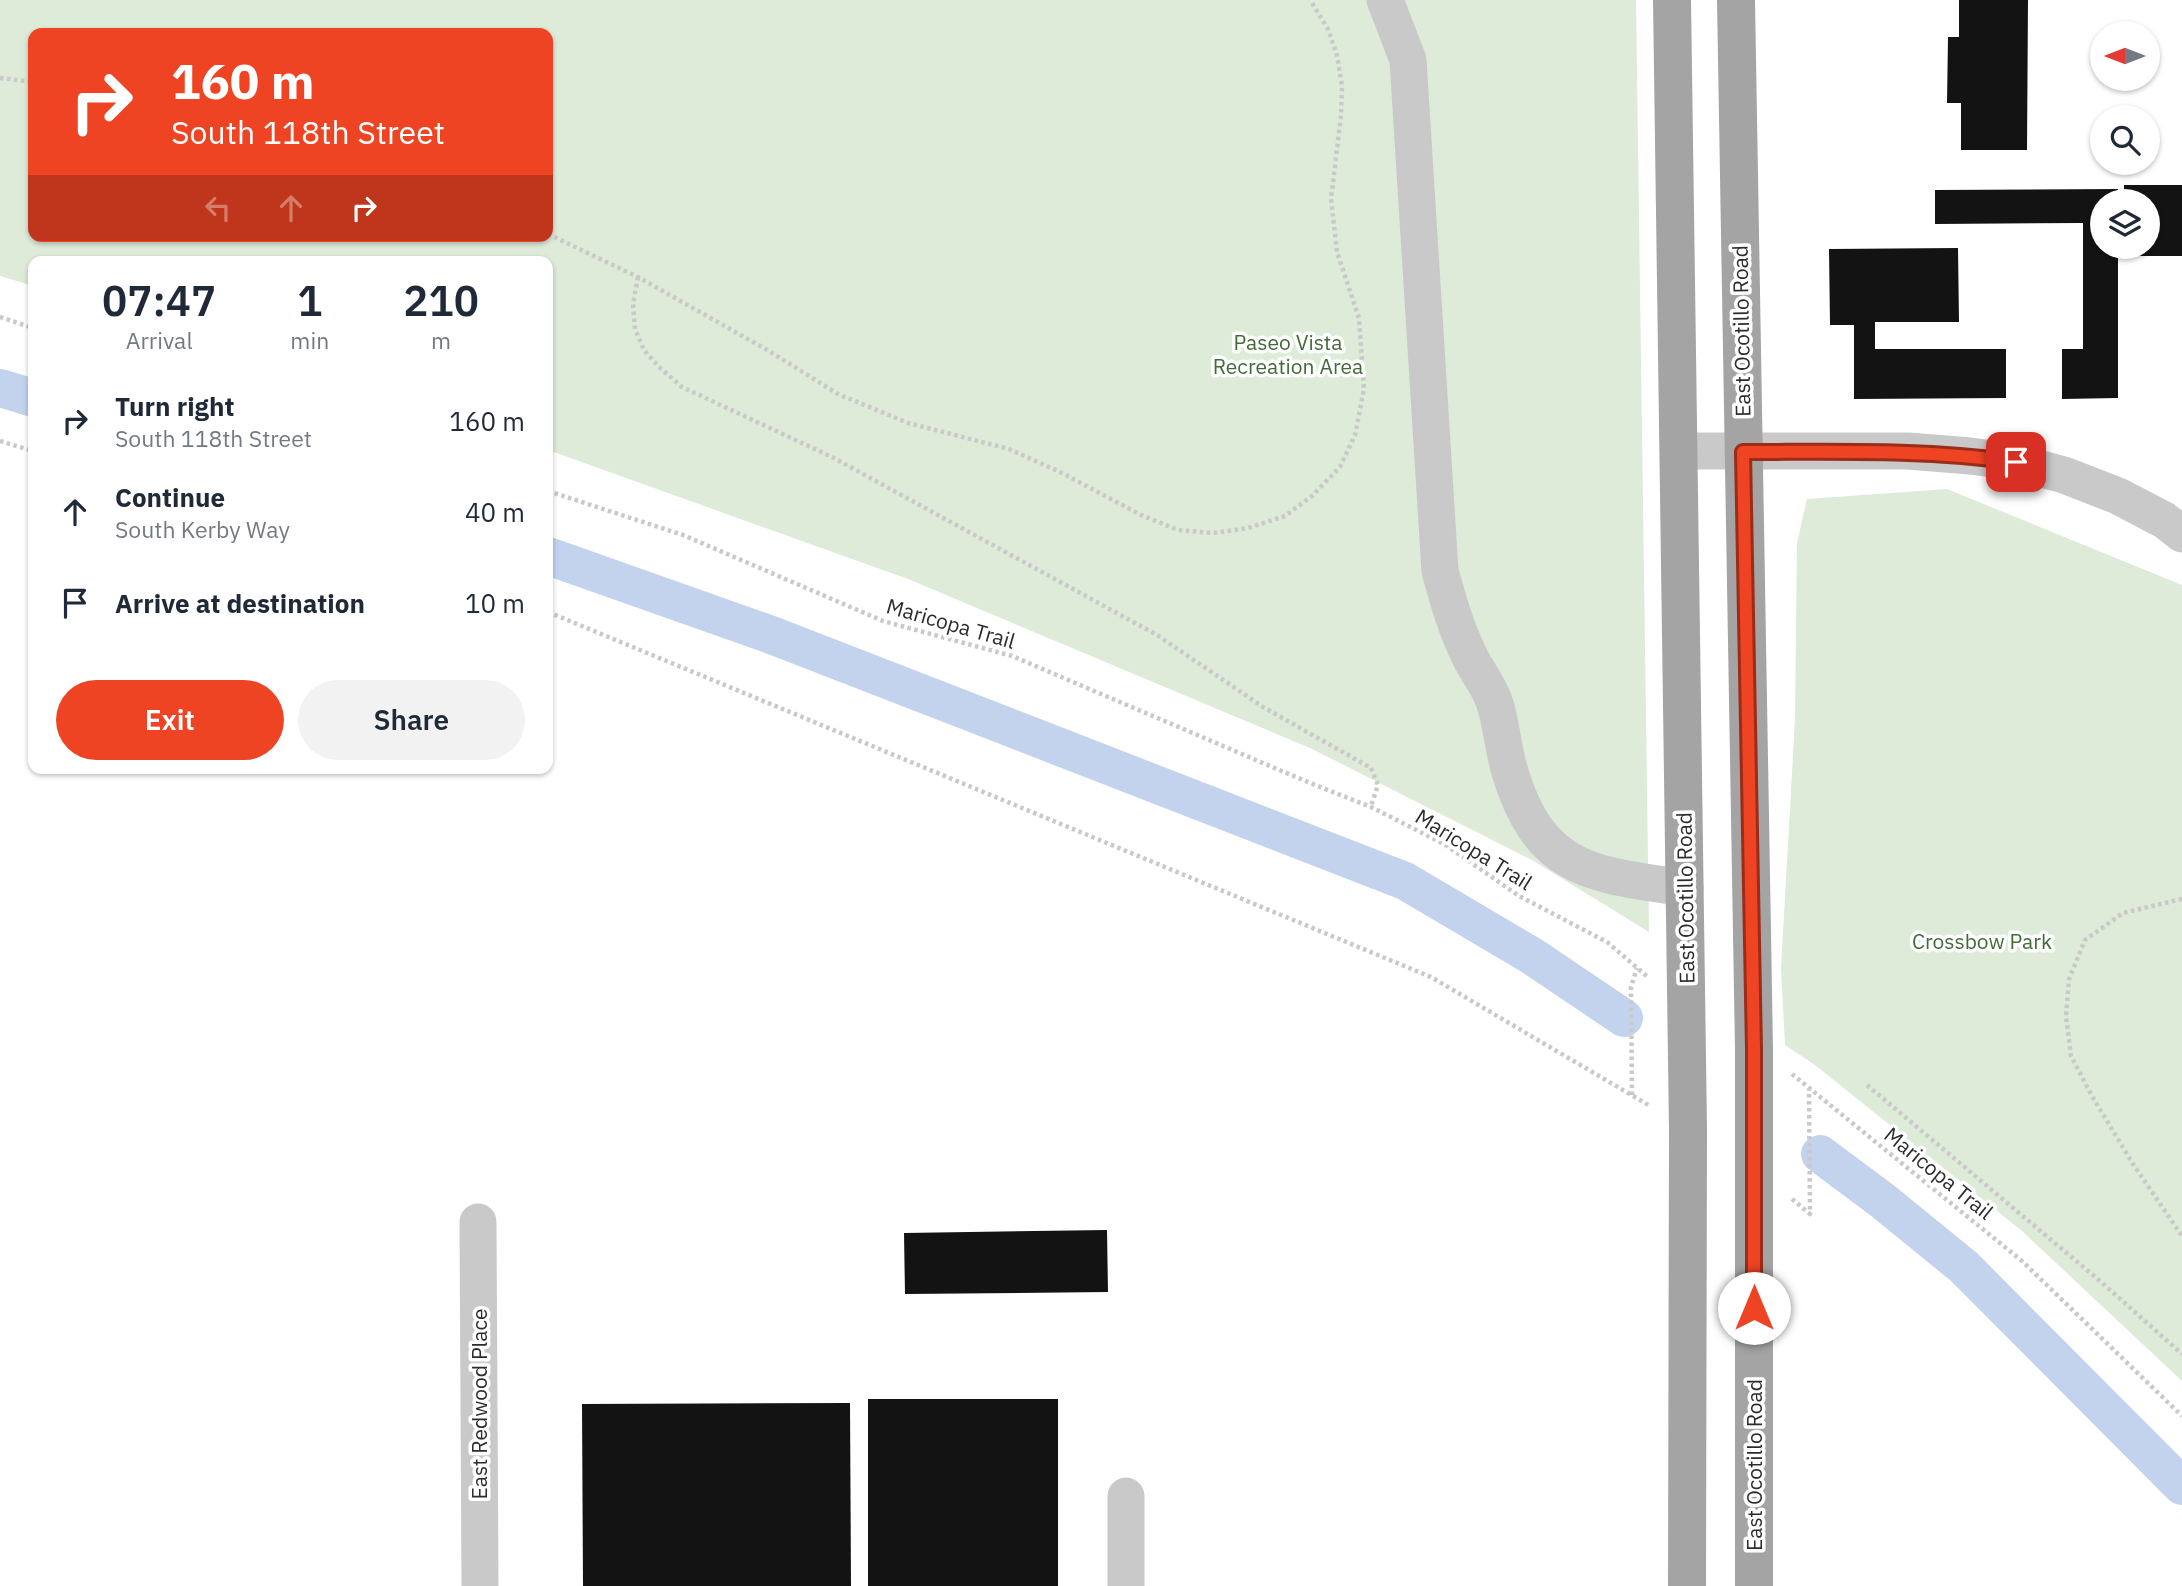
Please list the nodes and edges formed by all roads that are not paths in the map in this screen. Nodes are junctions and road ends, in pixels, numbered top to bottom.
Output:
1 (1385, 0) edge
2 (1672, 0) edge
3 (1736, 0) edge
4 (1679, 451) junction
5 (1743, 452) junction
6 (2182, 534) edge
7 (1685, 888) junction
8 (478, 1222) dead end
9 (1126, 1496) dead end
10 (480, 1586) edge
11 (1126, 1586) edge
12 (1687, 1586) edge
13 (1754, 1586) edge

1 - 7 street
2 - 4 main road, East Ocotillo Road
3 - 5 main road, East Ocotillo Road
4 - 5 street
4 - 7 main road, East Ocotillo Road
5 - 6 street
5 - 13 main road, East Ocotillo Road
7 - 12 main road, East Ocotillo Road
8 - 10 street, East Redwood Place
9 - 11 street

